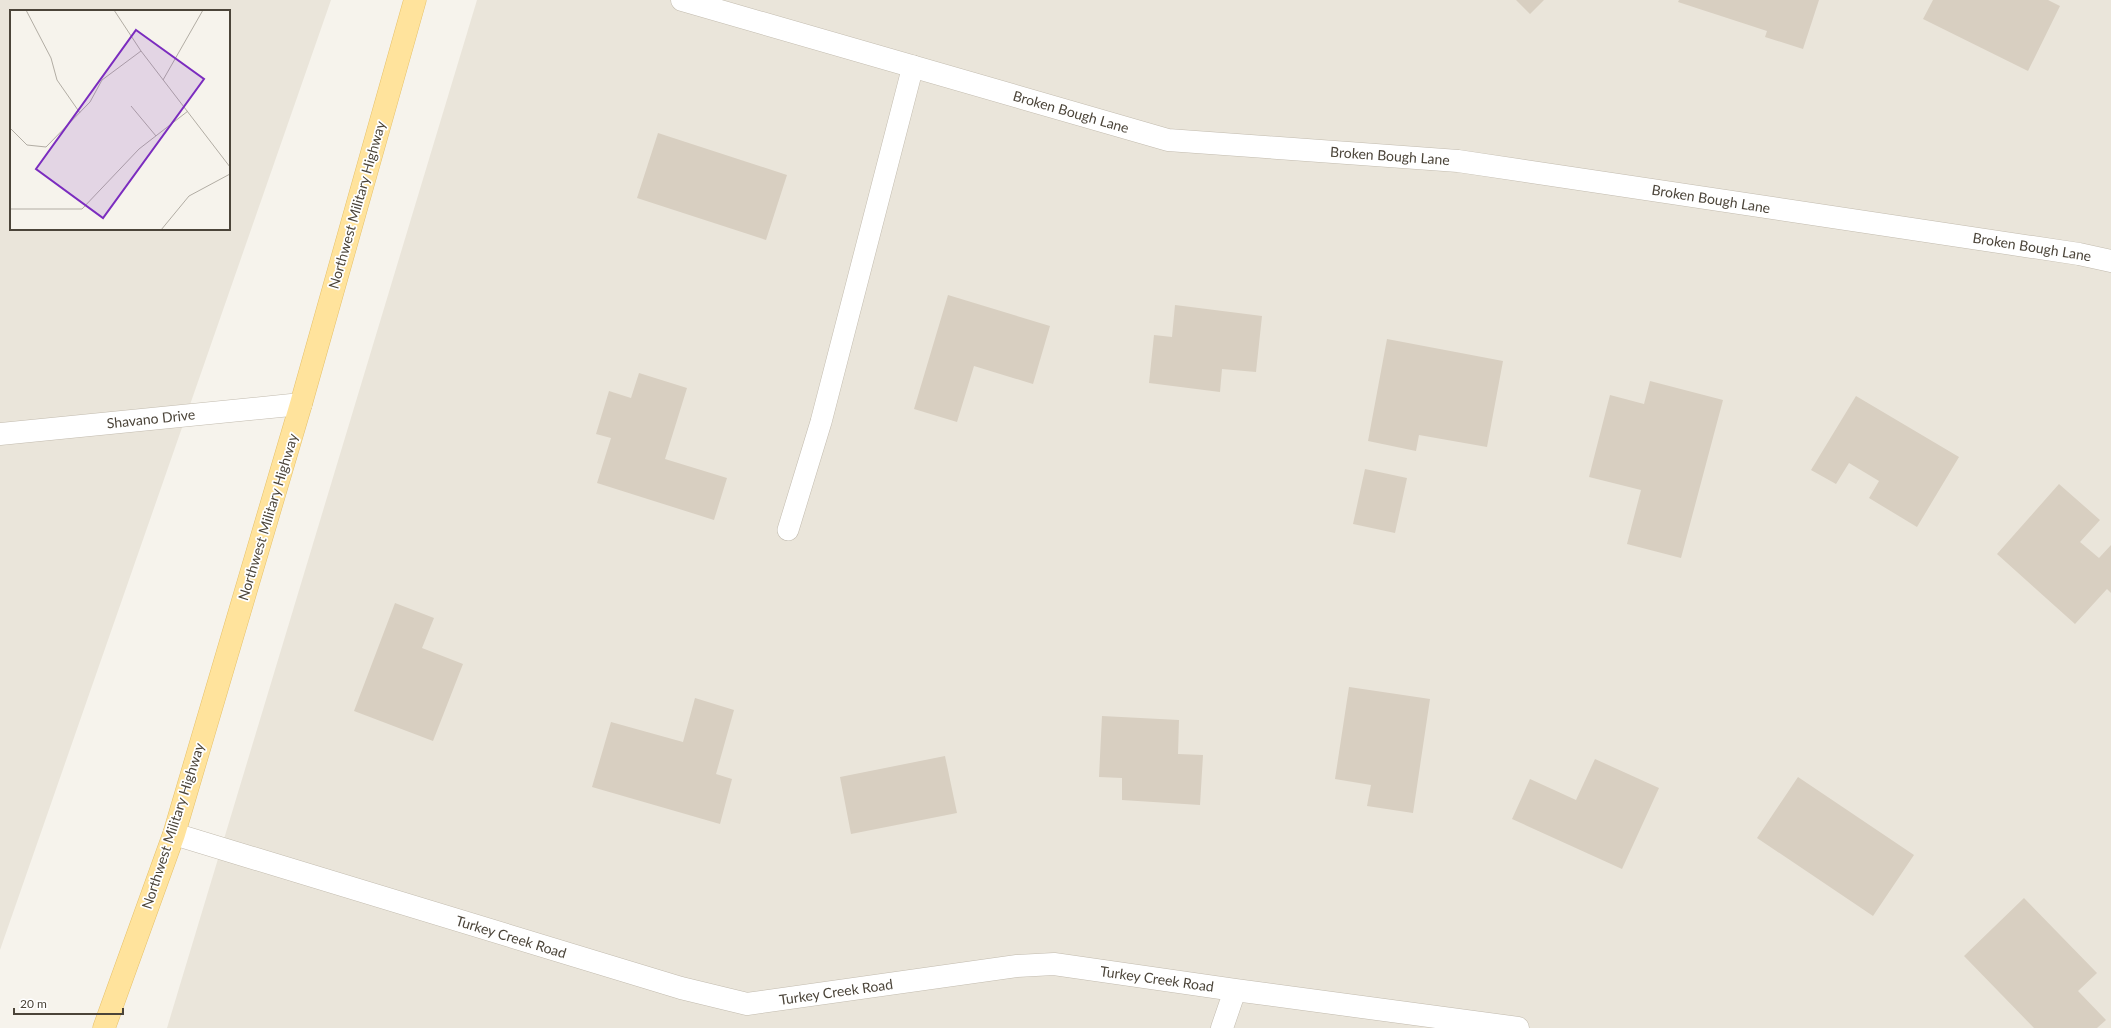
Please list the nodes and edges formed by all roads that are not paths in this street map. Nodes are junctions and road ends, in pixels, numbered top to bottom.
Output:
1 (415, 0) edge
2 (682, 0) edge
3 (913, 66) junction
4 (2111, 261) edge
5 (301, 404) junction
6 (0, 434) edge
7 (788, 530) dead end
8 (174, 834) junction
9 (1235, 990) junction
10 (104, 1028) edge
11 (1222, 1028) edge
12 (1518, 1028) edge

1 - 5 main road, Northwest Military Highway
2 - 3 street, Broken Bough Lane
3 - 4 street, Broken Bough Lane
3 - 7 lane
5 - 6 street, Shavano Drive
5 - 8 main road, Northwest Military Highway
8 - 9 street, Turkey Creek Road
8 - 10 main road, Northwest Military Highway
9 - 11 street
9 - 12 street, Turkey Creek Road

